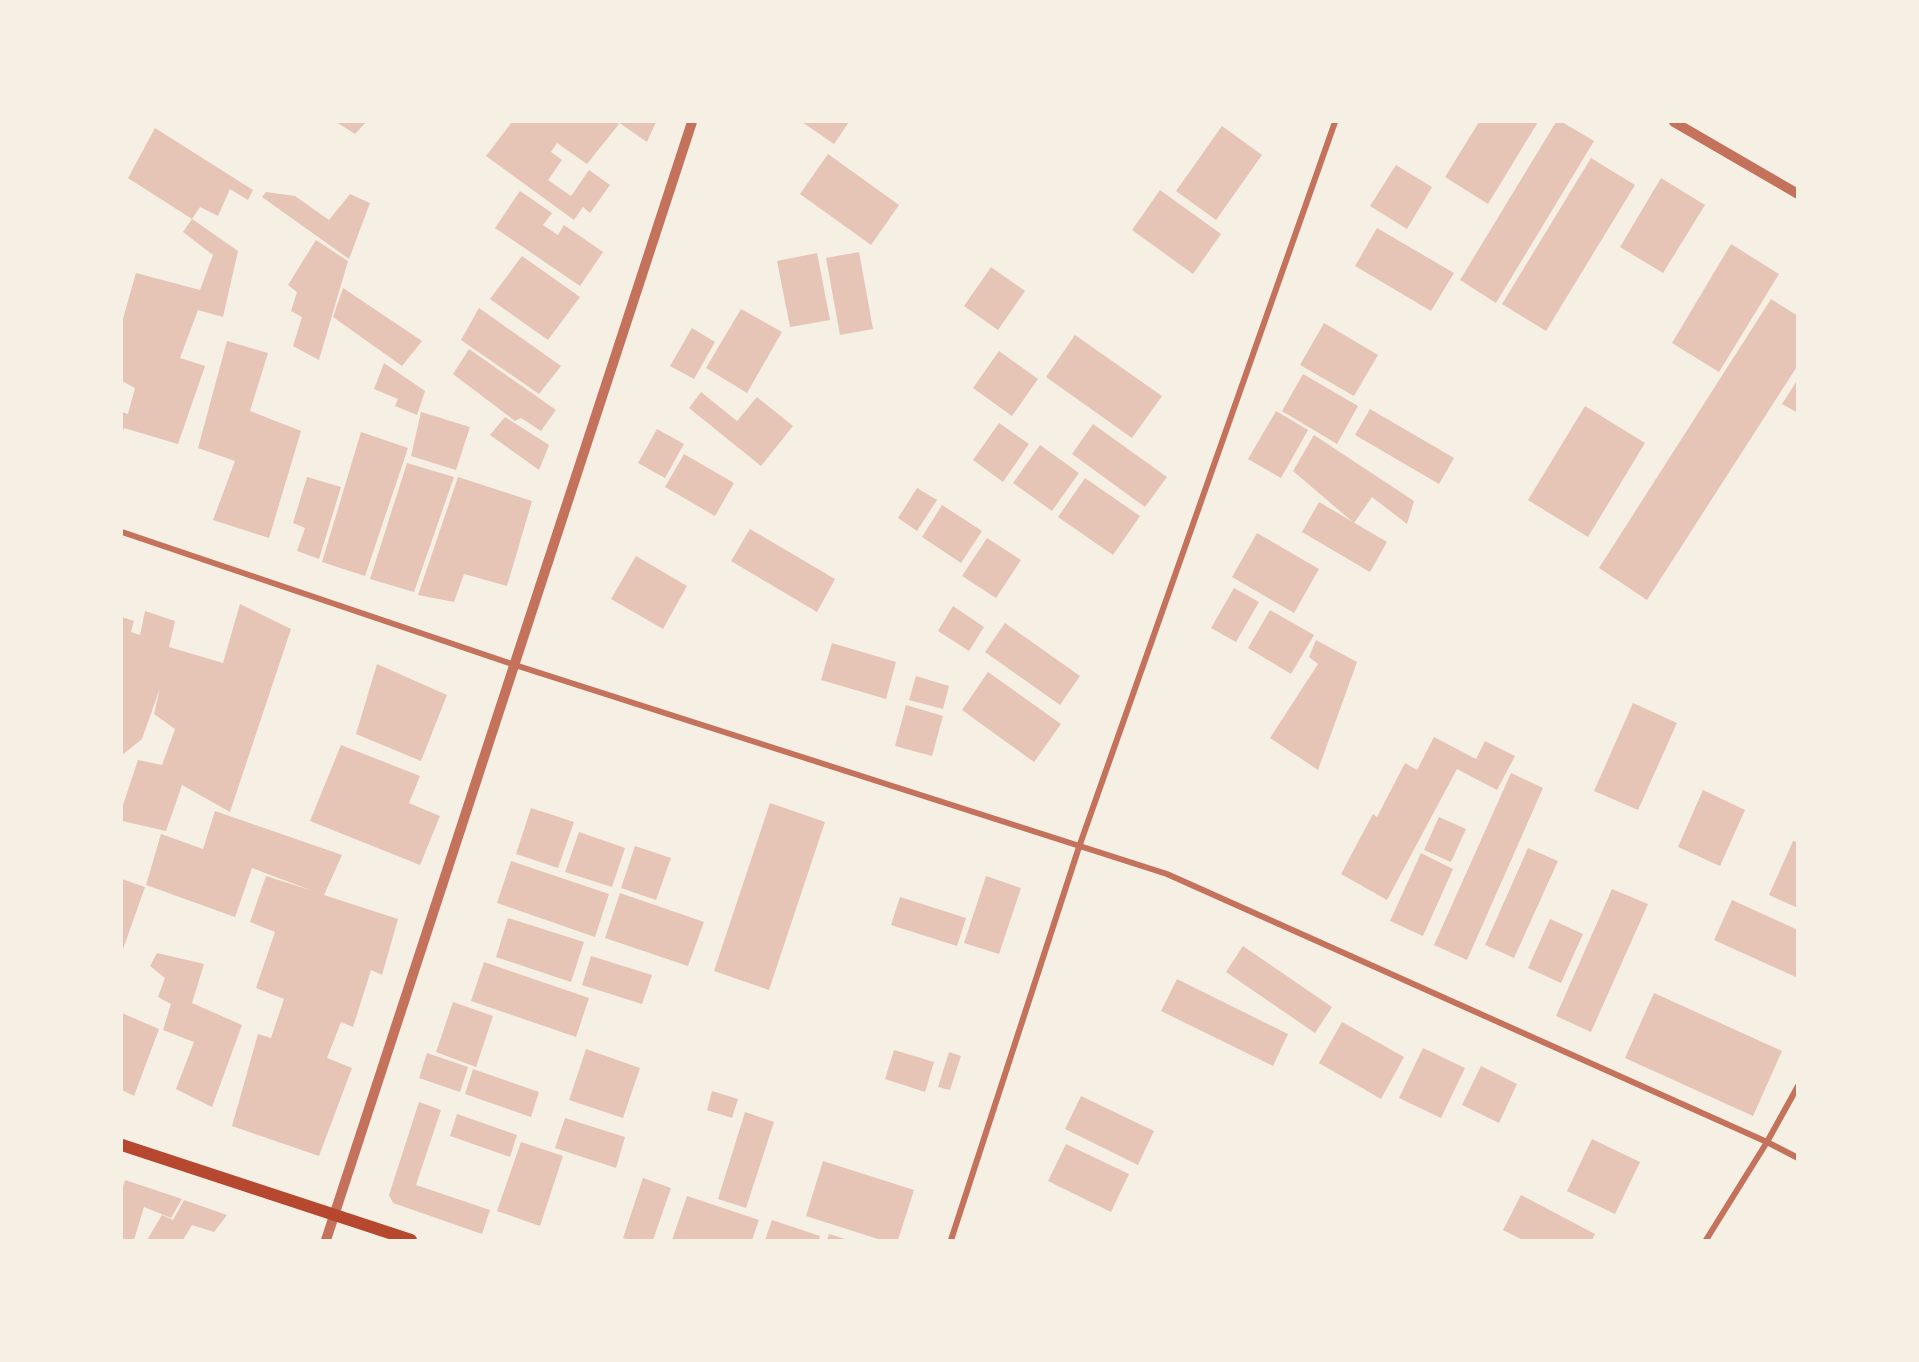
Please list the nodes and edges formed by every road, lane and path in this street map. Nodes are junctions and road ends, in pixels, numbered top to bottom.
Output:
1 (692, 122) edge
2 (1335, 122) edge
3 (1674, 122) edge
4 (1797, 194) edge
5 (122, 532) edge
6 (515, 665) junction
7 (1079, 847) junction
8 (1797, 1086) edge
9 (1767, 1142) junction
10 (122, 1145) edge
11 (1797, 1158) edge
12 (335, 1215) junction
13 (326, 1240) edge
14 (411, 1240) edge
15 (951, 1240) edge
16 (1706, 1240) edge

1 - 6 street
2 - 7 street
3 - 4 street
5 - 6 street
6 - 7 street
6 - 12 street
7 - 9 street
7 - 15 street
8 - 9 street
9 - 11 street
9 - 16 street
10 - 12 main road
12 - 13 street
12 - 14 main road

